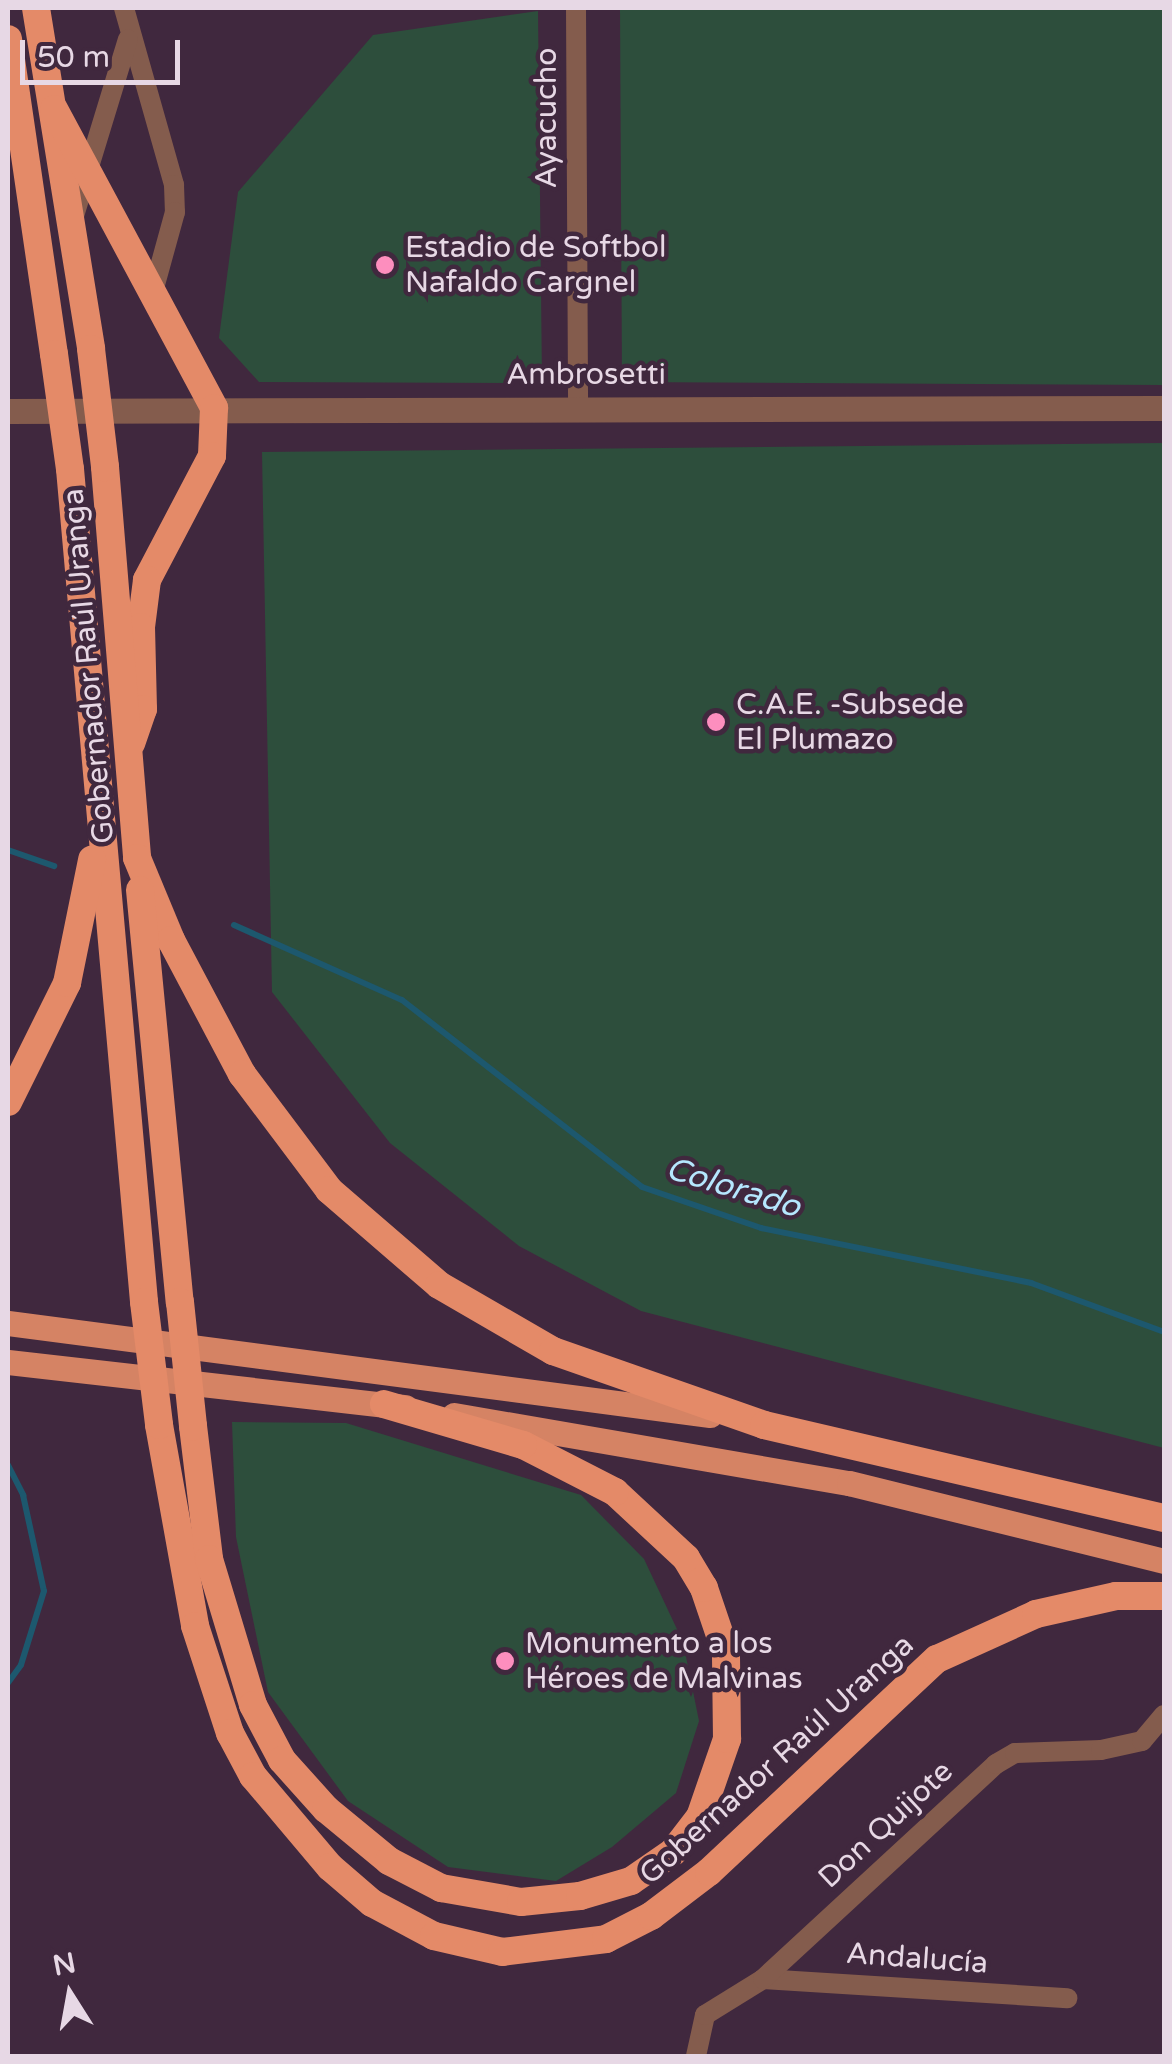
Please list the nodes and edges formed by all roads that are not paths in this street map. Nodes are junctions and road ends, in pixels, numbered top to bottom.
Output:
1 (36, 8) edge
2 (124, 8) edge
3 (576, 8) edge
4 (8, 39) edge
5 (128, 39) junction
6 (54, 109) junction
7 (8, 162) edge
8 (88, 170) junction
9 (72, 219) junction
10 (39, 234) junction
11 (154, 288) junction
12 (214, 408) junction
13 (578, 408) junction
14 (1164, 408) edge
15 (8, 410) edge
16 (128, 754) junction
17 (98, 814) junction
18 (137, 858) junction
19 (8, 1102) edge
20 (8, 1324) edge
21 (8, 1362) edge
22 (384, 1404) junction
23 (764, 1424) junction
24 (1164, 1518) edge
25 (1164, 1560) edge
26 (1164, 1596) edge
27 (1164, 1715) edge
28 (763, 1979) junction
29 (1068, 1998) dead end
30 (696, 2056) edge

1 - 6 highway, Gobernador Raúl Uranga
2 - 5 street
3 - 13 street, Ayacucho
4 - 10 highway, Gobernador Raúl Uranga
5 - 8 street
5 - 11 street
6 - 8 highway
6 - 9 highway, Gobernador Raúl Uranga
7 - 10 highway
8 - 9 street
8 - 11 highway
9 - 16 highway, Gobernador Raúl Uranga, bridge
10 - 17 highway, Gobernador Raúl Uranga, bridge
11 - 12 highway
12 - 13 street, Ambrosetti
12 - 15 street, Ambrosetti
12 - 16 highway
13 - 14 street, Ambrosetti
16 - 18 highway, Gobernador Raúl Uranga
17 - 19 highway
17 - 26 highway, Gobernador Raúl Uranga, bridge
18 - 22 highway, bridge
18 - 23 highway, Gobernador Raúl Uranga
20 - 23 main road, Gobernador Raúl Uranga
21 - 22 main road
22 - 25 main road
23 - 24 highway, Gobernador Raúl Uranga
27 - 28 street, Don Quijote
28 - 29 street, Andalucía
28 - 30 street, Don Quijote

